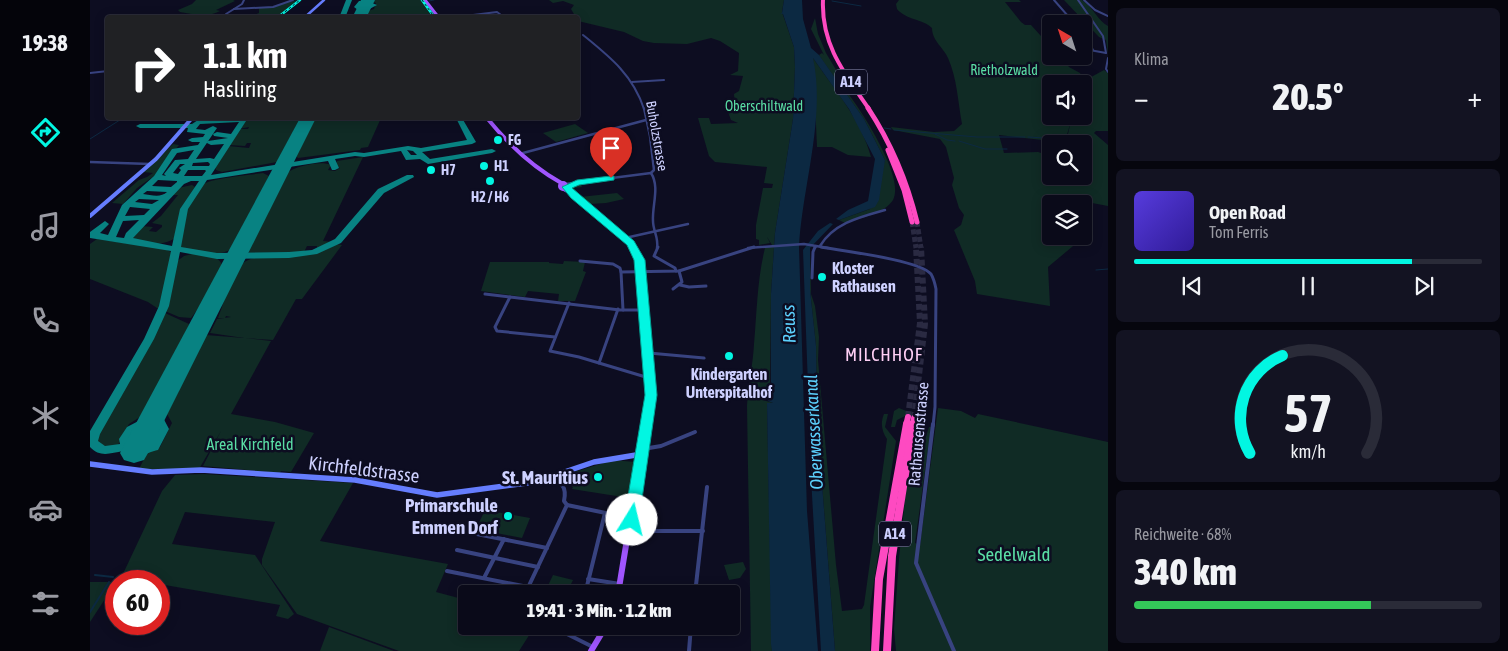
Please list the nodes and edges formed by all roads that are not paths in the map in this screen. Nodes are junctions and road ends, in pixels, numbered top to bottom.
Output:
1 (294, 0) edge
2 (324, 0) edge
3 (426, 0) edge
4 (821, 0) edge
5 (1054, 0) edge
6 (1078, 0) edge
7 (1084, 0) edge
8 (243, 1) edge
9 (234, 9) junction
10 (226, 15) edge
11 (308, 15) edge
12 (437, 15) edge
13 (472, 15) edge
14 (500, 15) edge
15 (1067, 15) edge
16 (1108, 16) edge
17 (818, 20) dead end
18 (820, 29) dead end
19 (583, 35) dead end
20 (1092, 51) edge
21 (1107, 55) edge
22 (105, 71) edge
23 (1108, 72) edge
24 (90, 73) edge
25 (664, 80) dead end
26 (632, 82) junction
27 (190, 120) edge
28 (489, 120) edge
29 (646, 120) junction
30 (523, 153) junction
31 (90, 162) edge
32 (150, 164) junction
33 (651, 173) junction
34 (564, 186) junction
35 (885, 210) dead end
36 (90, 216) edge
37 (688, 224) dead end
38 (657, 232) junction
39 (625, 238) junction
40 (816, 246) junction
41 (580, 261) dead end
42 (677, 271) junction
43 (621, 272) junction
44 (640, 272) junction
45 (812, 278) dead end
46 (680, 284) junction
47 (706, 286) dead end
48 (673, 289) dead end
49 (485, 294) dead end
50 (510, 297) junction
51 (569, 303) junction
52 (618, 310) junction
53 (623, 310) junction
54 (645, 310) junction
55 (555, 337) junction
56 (648, 353) junction
57 (704, 358) dead end
58 (599, 363) junction
59 (650, 378) junction
60 (695, 432) dead end
61 (643, 452) junction
62 (90, 464) edge
63 (561, 473) junction
64 (544, 479) junction
65 (561, 483) junction
66 (707, 487) dead end
67 (567, 505) junction
68 (605, 513) junction
69 (632, 518) junction
70 (457, 530) dead end
71 (630, 531) junction
72 (702, 531) junction
73 (504, 538) junction
74 (547, 548) junction
75 (457, 550) dead end
76 (494, 558) junction
77 (883, 564) junction
78 (538, 567) junction
79 (447, 570) dead end
80 (484, 578) junction
81 (588, 578) junction
82 (621, 584) joint
83 (518, 585) edge
84 (529, 585) edge
85 (587, 585) edge
86 (696, 585) edge
87 (568, 635) edge
88 (601, 635) edge
89 (690, 635) edge
90 (592, 649) edge
91 (689, 651) edge
92 (875, 651) edge
93 (879, 651) edge
94 (887, 651) edge
95 (954, 651) edge

1 - 9 street
2 - 11 street
3 - 12 main road
4 - 17 highway, A14
4 - 18 highway, A14
5 - 15 street
6 - 21 street
7 - 16 street
8 - 9 street
9 - 10 street
13 - 14 street
19 - 26 street, Buholzstrasse
20 - 21 street
21 - 23 street
22 - 24 street
25 - 26 street
26 - 29 street, Buholzstrasse
27 - 32 street
28 - 30 main road
29 - 30 street
29 - 33 street, Buholzstrasse
30 - 34 main road
31 - 32 street
32 - 36 street
33 - 34 street
33 - 38 street, Buholzstrasse
34 - 39 main road
35 - 40 street
37 - 38 street
38 - 39 street
38 - 42 street, Buholzstrasse
39 - 44 main road
40 - 42 street, Rathausenstrasse
40 - 45 street
40 - 95 street, Rathausenstrasse
41 - 43 street
42 - 44 street
42 - 46 street
43 - 44 street
43 - 53 street
44 - 54 main road
46 - 47 street
46 - 48 street
49 - 50 street
50 - 51 street
50 - 55 street
51 - 52 street
51 - 55 street
52 - 53 street
52 - 58 street
53 - 54 street
54 - 56 main road
55 - 58 street
56 - 57 street
56 - 59 main road
58 - 59 street
59 - 61 main road
60 - 61 street
61 - 63 street, Kirchfeldstrasse
61 - 69 main road
62 - 64 street, Kirchfeldstrasse
63 - 64 street, Kirchfeldstrasse
63 - 65 street
64 - 65 street, Kirchfeldstrasse
65 - 67 street
66 - 72 street
67 - 68 street
67 - 74 street
68 - 69 street
68 - 81 street
69 - 71 main road
70 - 73 street
71 - 72 street
71 - 82 main road
72 - 86 street
73 - 74 street
73 - 76 street
74 - 78 street
75 - 76 street
76 - 78 street
76 - 80 street
77 - 92 highway, A14
77 - 93 highway, A14
77 - 94 highway, A14
78 - 84 street
79 - 80 street
80 - 83 street
81 - 82 street
81 - 85 street
87 - 90 street
88 - 90 main road
89 - 91 street

